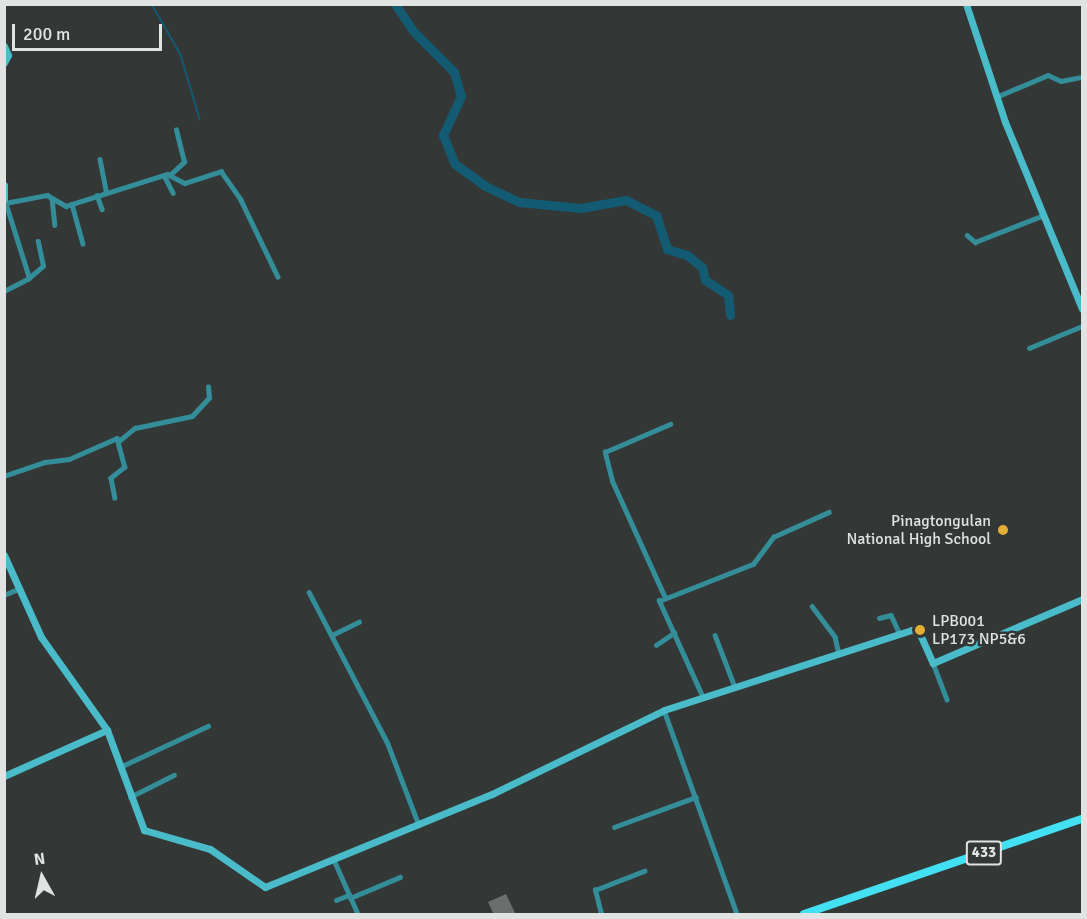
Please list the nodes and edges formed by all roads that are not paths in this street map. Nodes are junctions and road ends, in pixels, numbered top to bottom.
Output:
1 (966, 4) edge
2 (4, 46) edge
3 (4, 63) edge
4 (1083, 77) edge
5 (996, 98) junction
6 (176, 130) dead end
7 (100, 159) dead end
8 (171, 174) junction
9 (164, 175) junction
10 (4, 185) edge
11 (106, 191) junction
12 (173, 193) dead end
13 (96, 195) junction
14 (52, 198) junction
15 (5, 201) edge
16 (72, 204) junction
17 (102, 209) dead end
18 (1044, 215) junction
19 (55, 225) dead end
20 (967, 235) dead end
21 (38, 242) dead end
22 (83, 244) dead end
23 (278, 277) dead end
24 (29, 278) junction
25 (4, 291) edge
26 (1083, 309) edge
27 (1083, 326) edge
28 (1029, 348) dead end
29 (208, 387) dead end
30 (670, 424) dead end
31 (120, 440) junction
32 (4, 476) edge
33 (116, 498) dead end
34 (829, 512) dead end
35 (4, 555) edge
36 (18, 589) junction
37 (309, 592) dead end
38 (4, 595) edge
39 (665, 598) junction
40 (1083, 599) edge
41 (812, 606) dead end
42 (879, 618) dead end
43 (360, 622) dead end
44 (674, 633) junction
45 (900, 634) junction
46 (332, 636) junction
47 (715, 636) dead end
48 (656, 645) dead end
49 (839, 655) junction
50 (933, 663) junction
51 (735, 687) junction
52 (703, 698) junction
53 (947, 699) dead end
54 (664, 710) junction
55 (208, 726) dead end
56 (107, 730) junction
57 (120, 767) junction
58 (174, 775) dead end
59 (4, 776) edge
60 (130, 797) junction
61 (696, 797) junction
62 (1083, 819) edge
63 (419, 825) junction
64 (614, 827) dead end
65 (334, 860) junction
66 (644, 871) dead end
67 (400, 877) dead end
68 (350, 896) junction
69 (336, 900) dead end
70 (358, 915) edge
71 (601, 915) edge
72 (737, 915) edge
73 (804, 915) edge

1 - 5 street
2 - 3 street
4 - 5 street
5 - 18 street
6 - 8 street
7 - 11 street
8 - 9 street
8 - 23 street
9 - 11 street
9 - 12 street
10 - 15 street
11 - 13 street
13 - 16 street
13 - 17 street
14 - 15 street
14 - 16 street
14 - 19 street
15 - 24 street
16 - 22 street
18 - 20 street
18 - 26 street
21 - 24 street
24 - 25 street
27 - 28 street
29 - 31 street
30 - 39 street
31 - 32 street
31 - 33 street
34 - 39 street
35 - 36 street
36 - 38 street
36 - 56 street
37 - 46 street
39 - 44 street
40 - 50 street
41 - 49 street
42 - 45 street
43 - 46 street
44 - 48 street
44 - 52 street
45 - 49 street
45 - 50 street
46 - 63 street
47 - 51 street
49 - 51 street
50 - 53 street
51 - 52 street
52 - 54 street
54 - 61 street
54 - 63 street
55 - 57 street
56 - 57 street
56 - 59 street
57 - 60 street
58 - 60 street
60 - 65 street
61 - 64 street
61 - 72 street
62 - 73 main road, 433
63 - 65 street
65 - 68 street
66 - 71 street
67 - 68 street
68 - 69 street
68 - 70 street

